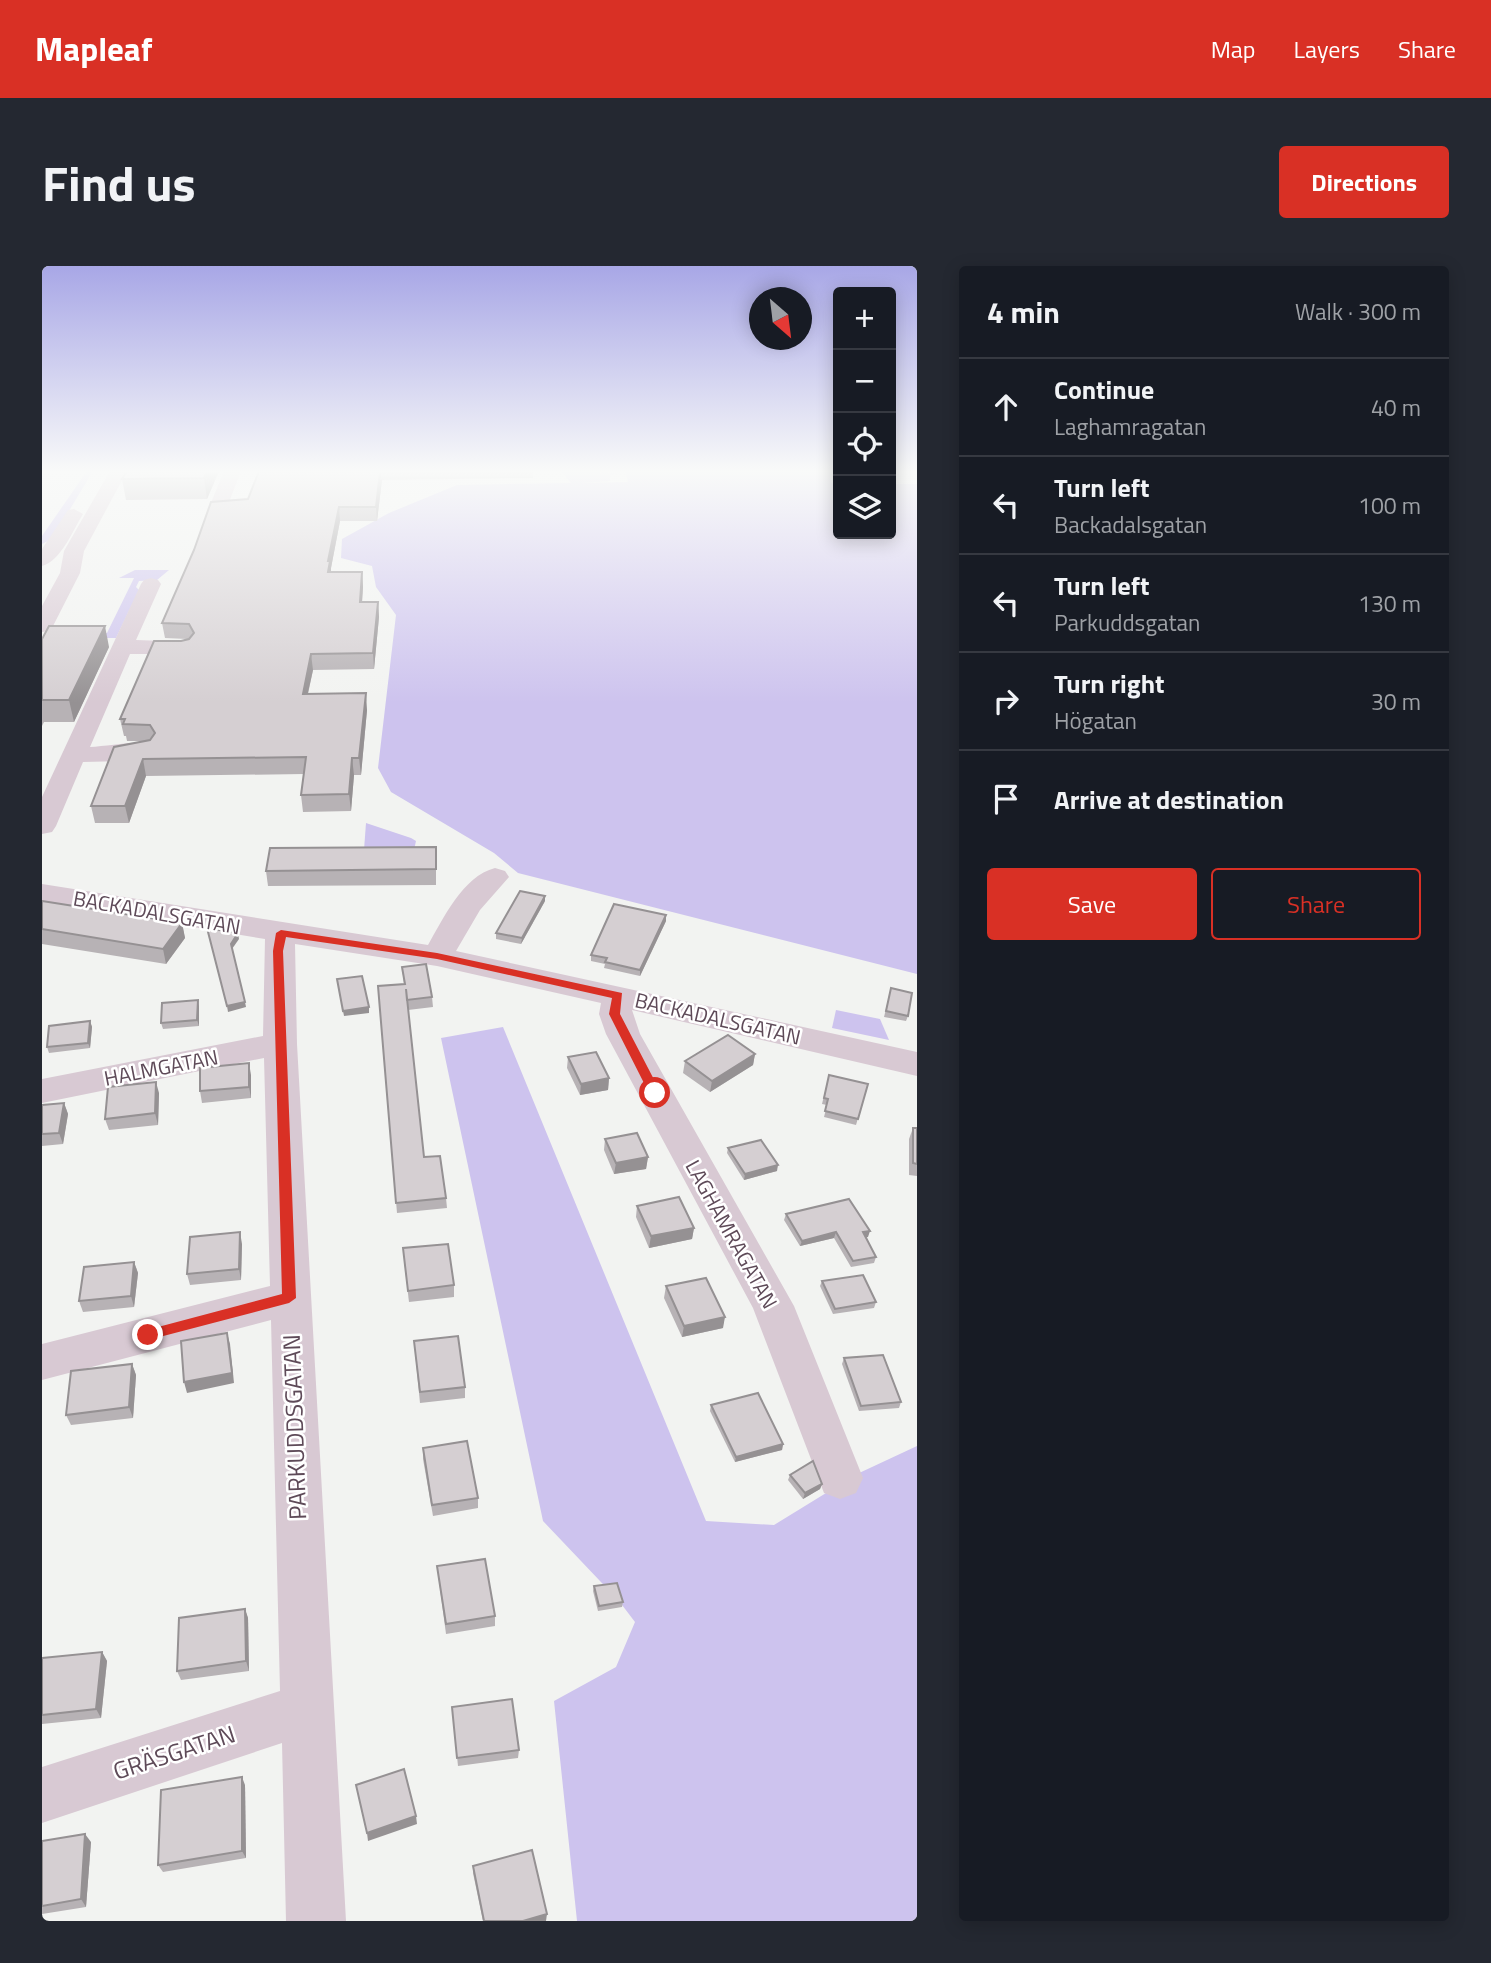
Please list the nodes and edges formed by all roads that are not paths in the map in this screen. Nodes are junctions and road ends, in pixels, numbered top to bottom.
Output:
1 (76, 548) edge
2 (151, 584) dead end
3 (42, 626) edge
4 (122, 647) junction
5 (183, 648) edge
6 (144, 748) edge
7 (74, 755) junction
8 (42, 827) edge
9 (495, 877) dead end
10 (42, 893) edge
11 (281, 933) junction
12 (437, 956) junction
13 (618, 996) junction
14 (280, 1044) junction
15 (917, 1064) edge
16 (42, 1091) edge
17 (289, 1298) junction
18 (42, 1362) edge
19 (840, 1478) dead end
20 (306, 1709) junction
21 (42, 1795) edge
22 (316, 1921) edge

1 - 3 street
2 - 4 street
4 - 5 street
4 - 7 street
6 - 7 street
7 - 8 street
9 - 12 street
10 - 11 street, BACKADALSGATAN
11 - 12 street, BACKADALSGATAN
11 - 14 street, PARKUDDSGATAN
12 - 13 street, BACKADALSGATAN
13 - 15 street, BACKADALSGATAN
13 - 19 street, LAGHAMRAGATAN
14 - 16 street, HALMGATAN
14 - 17 street, PARKUDDSGATAN
17 - 18 street
17 - 20 street, PARKUDDSGATAN
20 - 21 street, GRÄSGATAN
20 - 22 street, PARKUDDSGATAN

